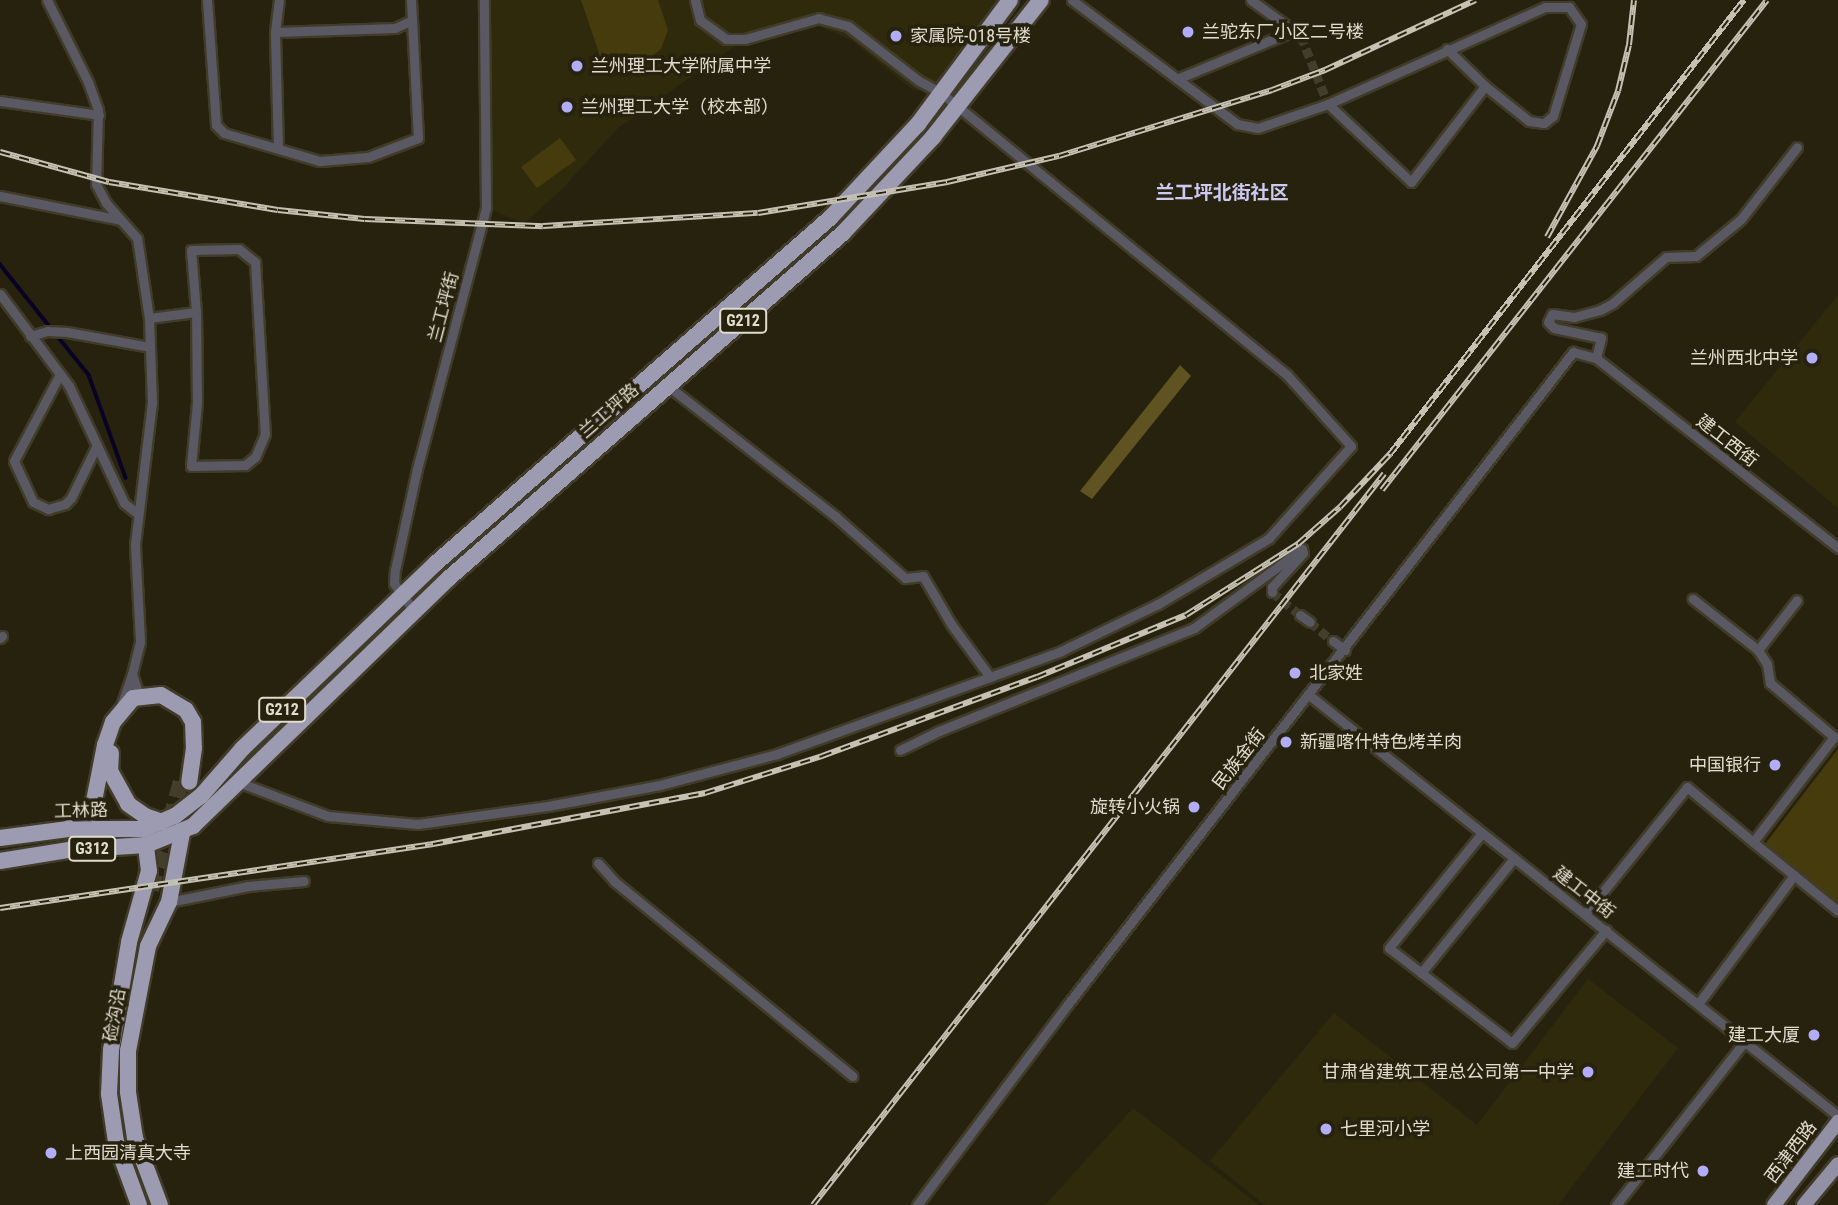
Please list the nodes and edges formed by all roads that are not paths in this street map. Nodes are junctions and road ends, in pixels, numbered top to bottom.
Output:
1 (47, 0) edge
2 (207, 0) edge
3 (279, 0) edge
4 (411, 0) edge
5 (484, 0) edge
6 (695, 0) edge
7 (1010, 0) edge
8 (1041, 0) edge
9 (1072, 0) edge
10 (1251, 0) edge
11 (412, 20) junction
12 (275, 32) junction
13 (1447, 49) junction
14 (1177, 79) junction
15 (1485, 86) junction
16 (941, 93) junction
17 (0, 101) edge
18 (1328, 104) junction
19 (957, 107) junction
20 (99, 115) junction
21 (278, 148) junction
22 (1797, 148) dead end
23 (0, 195) edge
24 (121, 220) junction
25 (0, 294) edge
26 (196, 312) junction
27 (149, 318) junction
28 (30, 336) junction
29 (150, 347) junction
30 (1596, 358) junction
31 (60, 374) junction
32 (668, 386) junction
33 (97, 445) junction
34 (138, 514) junction
35 (1838, 548) edge
36 (1272, 592) dead end
37 (401, 596) junction
38 (1693, 599) dead end
39 (1797, 600) dead end
40 (414, 611) junction
41 (1300, 615) tunnel mouth
42 (1310, 622) tunnel mouth
43 (1333, 641) tunnel mouth
44 (1345, 650) junction
45 (1758, 650) junction
46 (132, 674) junction
47 (990, 677) junction
48 (147, 695) junction
49 (1309, 695) junction
50 (119, 711) junction
51 (900, 750) dead end
52 (239, 782) junction
53 (162, 822) junction
54 (68, 830) junction
55 (182, 833) junction
56 (1482, 833) junction
57 (0, 838) edge
58 (1753, 842) junction
59 (146, 845) junction
60 (1514, 858) junction
61 (0, 861) edge
62 (598, 863) dead end
63 (149, 871) junction
64 (174, 872) junction
65 (1794, 875) junction
66 (304, 881) dead end
67 (160, 895) junction
68 (1838, 911) edge
69 (1585, 914) junction
70 (1606, 930) junction
71 (1420, 973) junction
72 (1698, 1004) junction
73 (118, 1014) junction
74 (1745, 1041) junction
75 (852, 1076) dead end
76 (1838, 1116) edge
77 (1838, 1122) edge
78 (1838, 1164) edge
79 (139, 1205) edge
80 (160, 1205) edge
81 (917, 1205) edge
82 (1616, 1205) edge
83 (1774, 1205) edge
84 (1804, 1205) edge

1 - 20 street
2 - 21 street
3 - 12 street
4 - 11 street
5 - 37 street, 兰工坪街
6 - 16 street
7 - 16 highway, 兰工坪路 / G212
8 - 19 highway, 兰工坪路 / G212
9 - 14 street
10 - 14 street
11 - 12 street
11 - 21 street
12 - 21 street
13 - 15 street
13 - 15 street
13 - 18 street
14 - 18 street
15 - 18 street
16 - 19 street
16 - 37 highway, 兰工坪路 / G212
17 - 20 street
19 - 32 highway, 兰工坪路 / G212
19 - 47 street
20 - 24 street
22 - 30 street
23 - 24 street
24 - 27 street
25 - 28 street
26 - 26 street
26 - 27 street
27 - 29 street
28 - 29 street
28 - 31 street
29 - 34 street
30 - 35 street, 建工西街
30 - 44 street, 民族金街
31 - 33 street
31 - 33 street
32 - 40 highway, 兰工坪路 / G212
32 - 47 street
33 - 34 street
34 - 46 street
36 - 51 street
37 - 40 street
37 - 53 highway, 兰工坪路 / G212
38 - 45 street
39 - 45 street
40 - 52 highway, 兰工坪路 / G212
41 - 42 street
43 - 44 street
44 - 49 street, 民族金街
45 - 58 street
46 - 48 street
46 - 50 street
47 - 52 street
48 - 50 highway
48 - 53 highway
49 - 56 street, 建工中街
49 - 81 street, 民族金街
50 - 54 highway
52 - 55 highway, 兰工坪路 / G212
53 - 54 highway, 工林路 / G312
54 - 57 highway, 工林路 / G312
55 - 59 highway, G312
55 - 64 highway
56 - 60 street, 建工中街
56 - 71 street
58 - 65 street
58 - 69 street
59 - 61 highway, G312
59 - 63 highway, 硷沟沿
60 - 69 street, 建工中街
60 - 71 street
62 - 75 street
63 - 64 highway
63 - 73 highway, 硷沟沿
64 - 67 highway
65 - 68 street
65 - 72 street
66 - 67 street
67 - 73 highway
67 - 80 highway, 硷沟沿
69 - 70 street, 建工中街
70 - 71 street
70 - 72 street, 建工中街
72 - 74 street, 建工中街
73 - 79 highway, 硷沟沿
74 - 76 street, 建工中街
74 - 82 street
77 - 83 main road, 西津西路
78 - 84 main road

